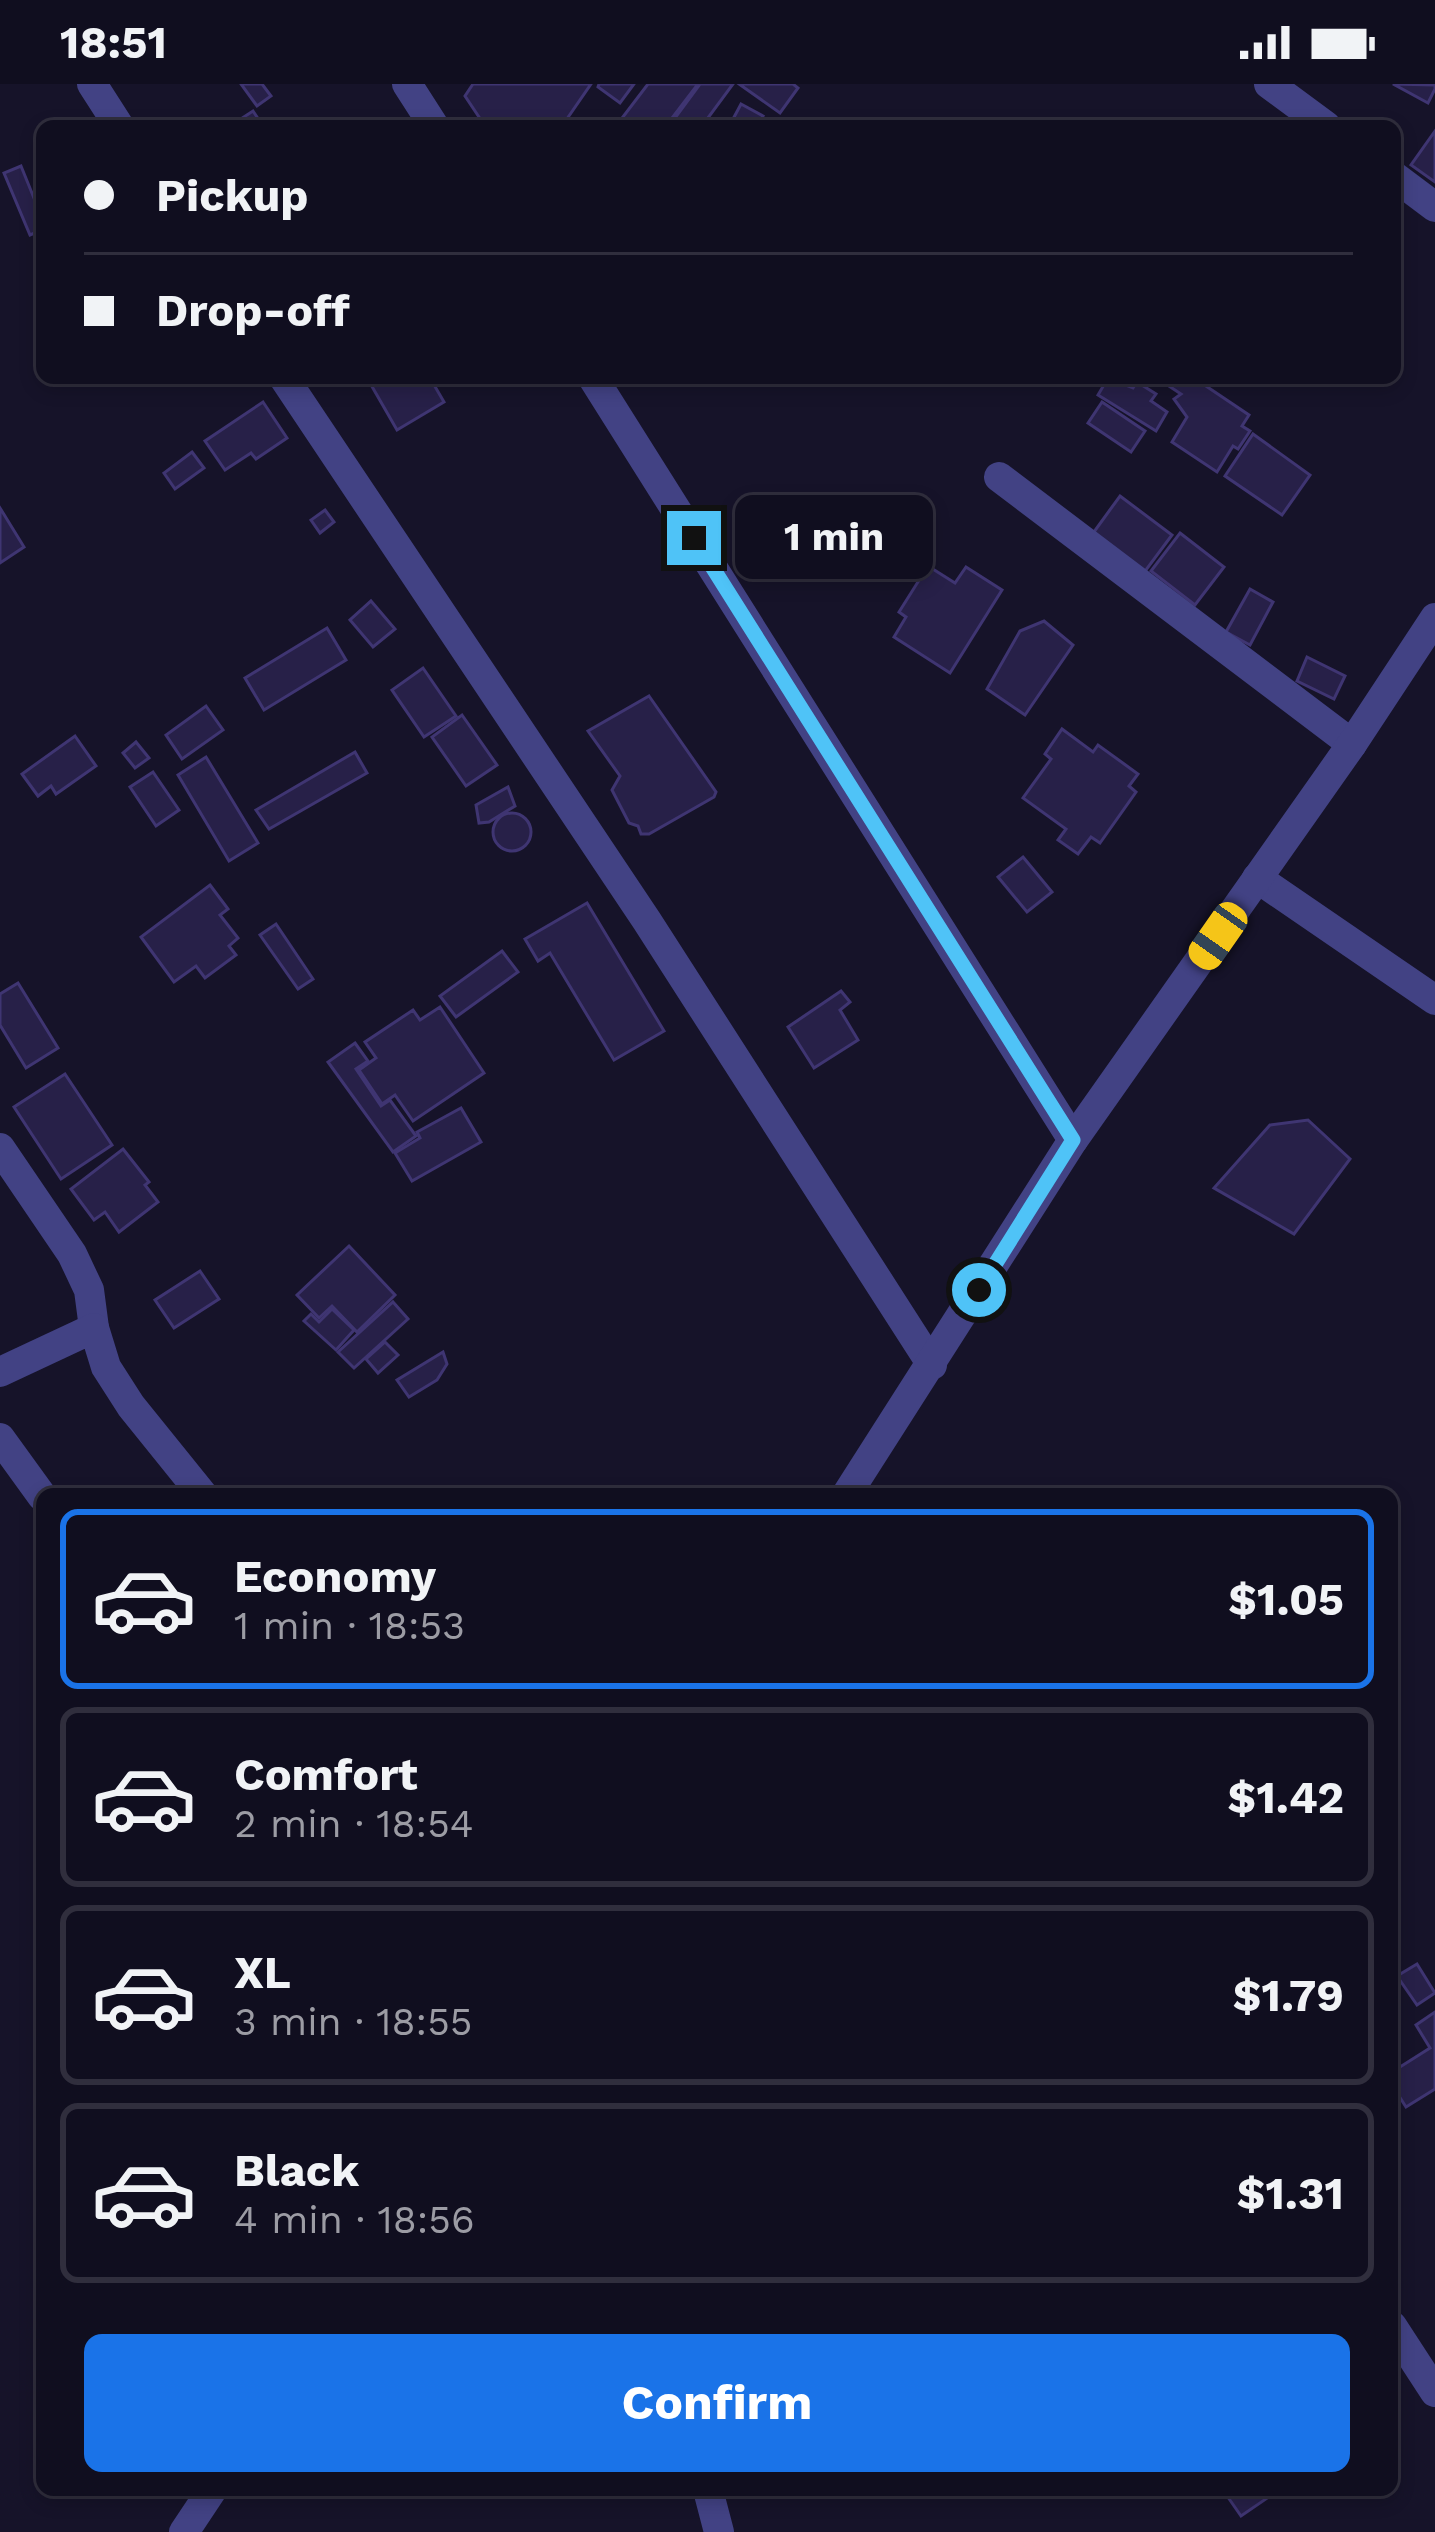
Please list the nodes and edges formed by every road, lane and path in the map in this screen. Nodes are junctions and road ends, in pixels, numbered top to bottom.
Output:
1 (92, 84) edge
2 (407, 84) edge
3 (1269, 84) edge
4 (115, 120) edge
5 (430, 120) edge
6 (1318, 120) edge
7 (1401, 182) edge
8 (1435, 207) edge
9 (288, 384) edge
10 (597, 384) edge
11 (1000, 477) dead end
12 (1435, 618) edge
13 (1352, 744) junction
14 (1257, 878) junction
15 (1435, 1000) edge
16 (1073, 1140) junction
17 (0, 1148) edge
18 (94, 1328) junction
19 (932, 1365) junction
20 (0, 1372) edge
21 (0, 1438) edge
22 (36, 1488) edge
23 (197, 1488) edge
24 (852, 1488) edge
25 (1412, 2337) edge
26 (1435, 2392) edge
27 (208, 2496) edge
28 (710, 2496) edge
29 (184, 2532) edge
30 (719, 2532) edge

1 - 4 street
2 - 5 street
3 - 6 street
7 - 8 street
9 - 19 street
10 - 16 street
11 - 13 street
12 - 13 street
13 - 14 street
14 - 15 street
14 - 16 street
16 - 19 street
17 - 18 street
18 - 20 street
18 - 23 street
19 - 24 street
21 - 22 street
25 - 26 street
27 - 29 street
28 - 30 street

